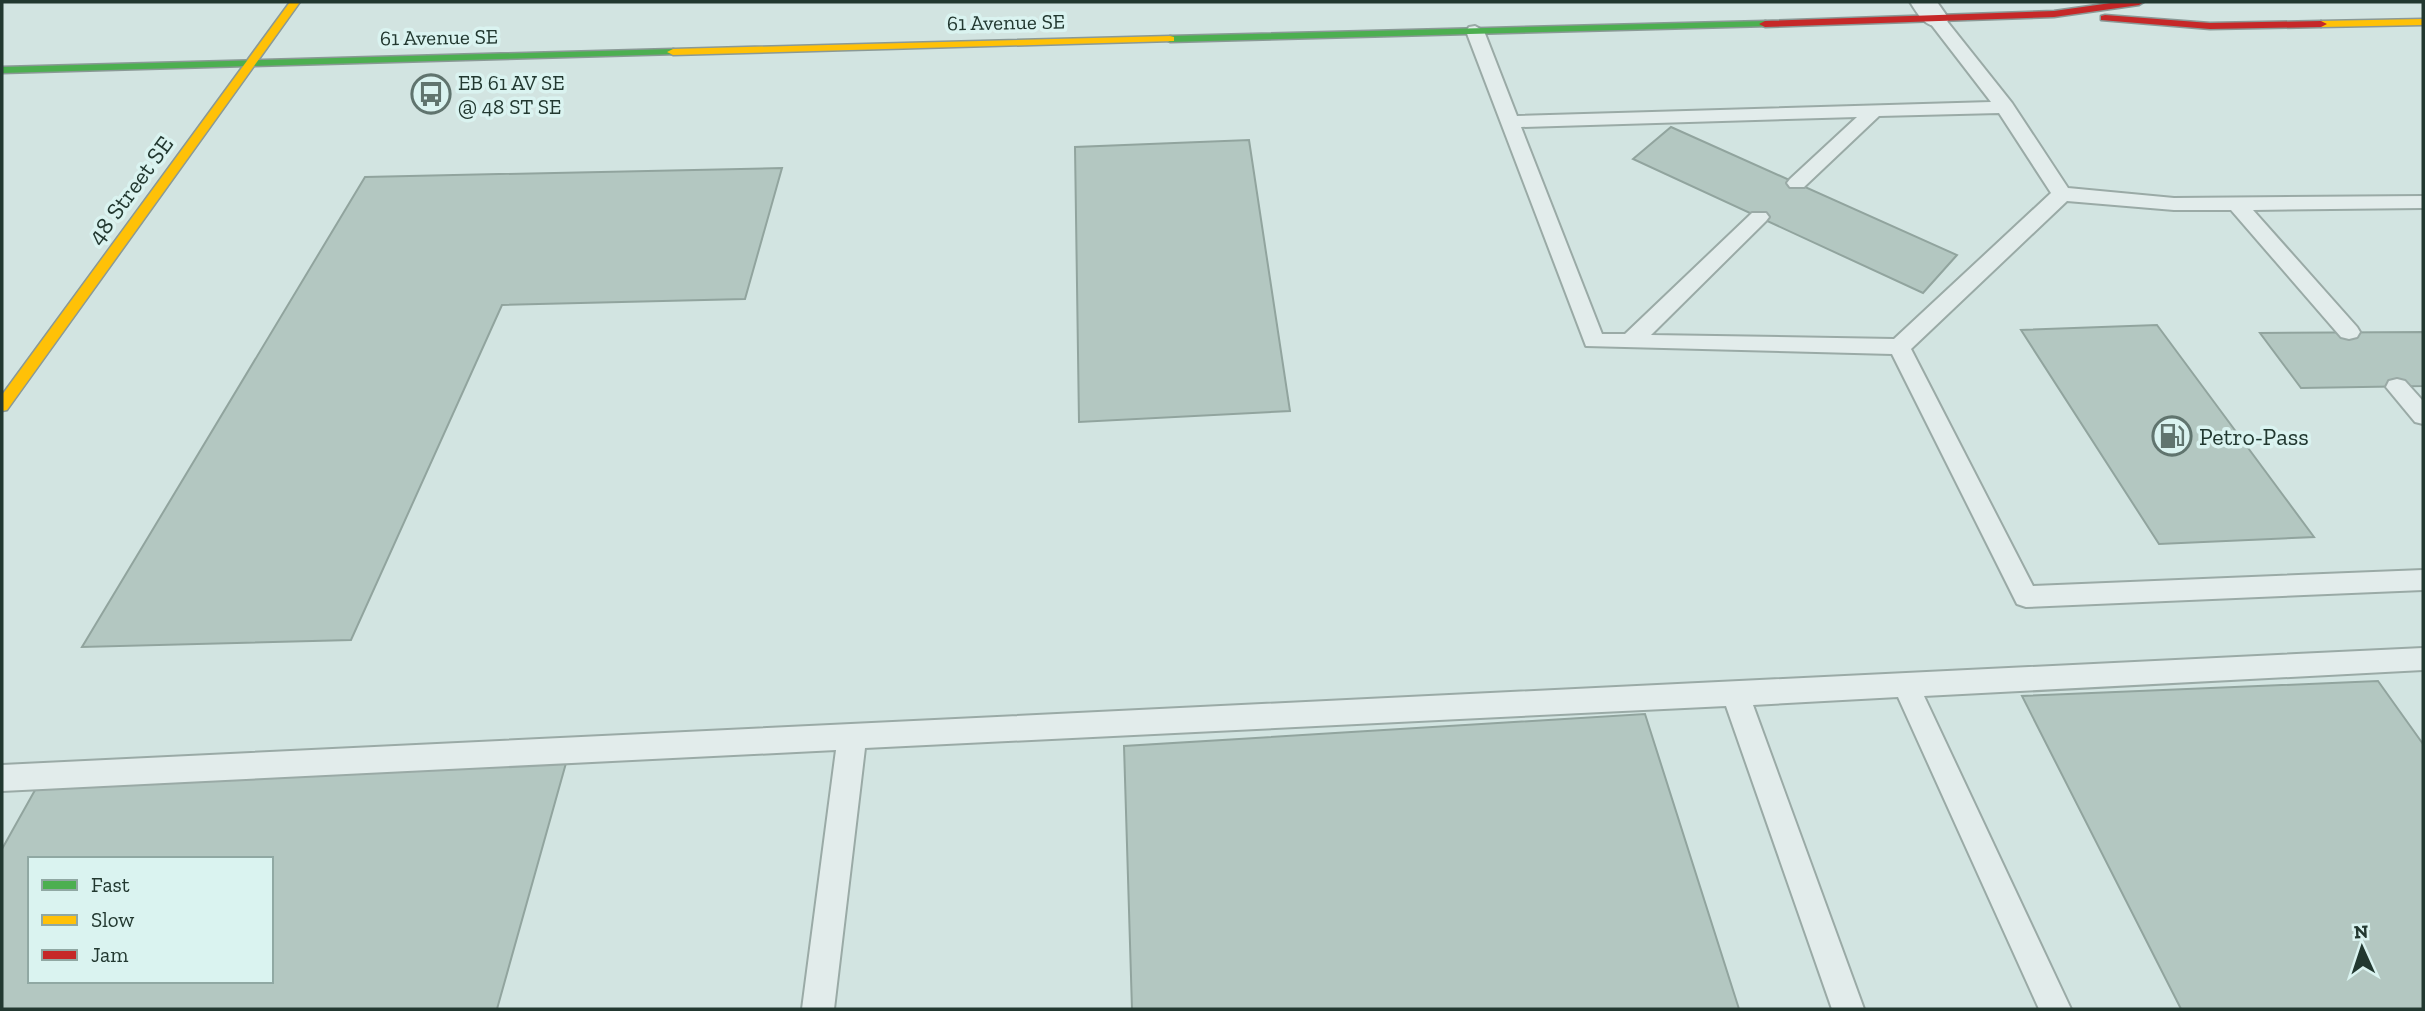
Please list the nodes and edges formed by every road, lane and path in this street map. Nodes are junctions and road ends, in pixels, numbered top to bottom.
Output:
1 (295, 2) edge
2 (2138, 2) edge
3 (1930, 10) edge
4 (2054, 15) junction
5 (2423, 22) edge
6 (1475, 31) junction
7 (251, 63) junction
8 (2, 70) edge
9 (2005, 107) junction
10 (1874, 111) junction
11 (1510, 122) junction
12 (1797, 183) dead end
13 (2062, 194) junction
14 (2423, 202) edge
15 (2236, 203) junction
16 (1759, 217) dead end
17 (2348, 332) dead end
18 (1630, 342) junction
19 (1899, 347) junction
20 (2397, 387) dead end
21 (2, 406) edge
22 (2423, 416) edge
23 (2423, 580) edge
24 (2423, 659) edge
25 (1906, 686) junction
26 (1735, 694) junction
27 (852, 737) junction
28 (2, 778) edge
29 (818, 1009) edge
30 (1848, 1009) edge
31 (2054, 1009) edge

1 - 7 street, 48 Street SE
2 - 4 street, 61 Avenue SE
3 - 4 street, 61 Avenue SE
3 - 6 street, 61 Avenue SE
3 - 9 lane
4 - 5 street, 61 Avenue SE
6 - 7 street, 61 Avenue SE
6 - 11 lane
7 - 8 street, 61 Avenue SE
7 - 21 street, 48 Street SE
9 - 10 lane
9 - 13 lane
10 - 11 lane
10 - 12 lane
11 - 18 lane
13 - 15 lane
13 - 19 lane
14 - 15 lane
15 - 17 lane
16 - 18 lane
18 - 19 lane
19 - 23 lane
20 - 22 lane
24 - 25 lane
25 - 26 lane
25 - 31 lane
26 - 27 lane
26 - 30 lane
27 - 28 lane
27 - 29 lane

